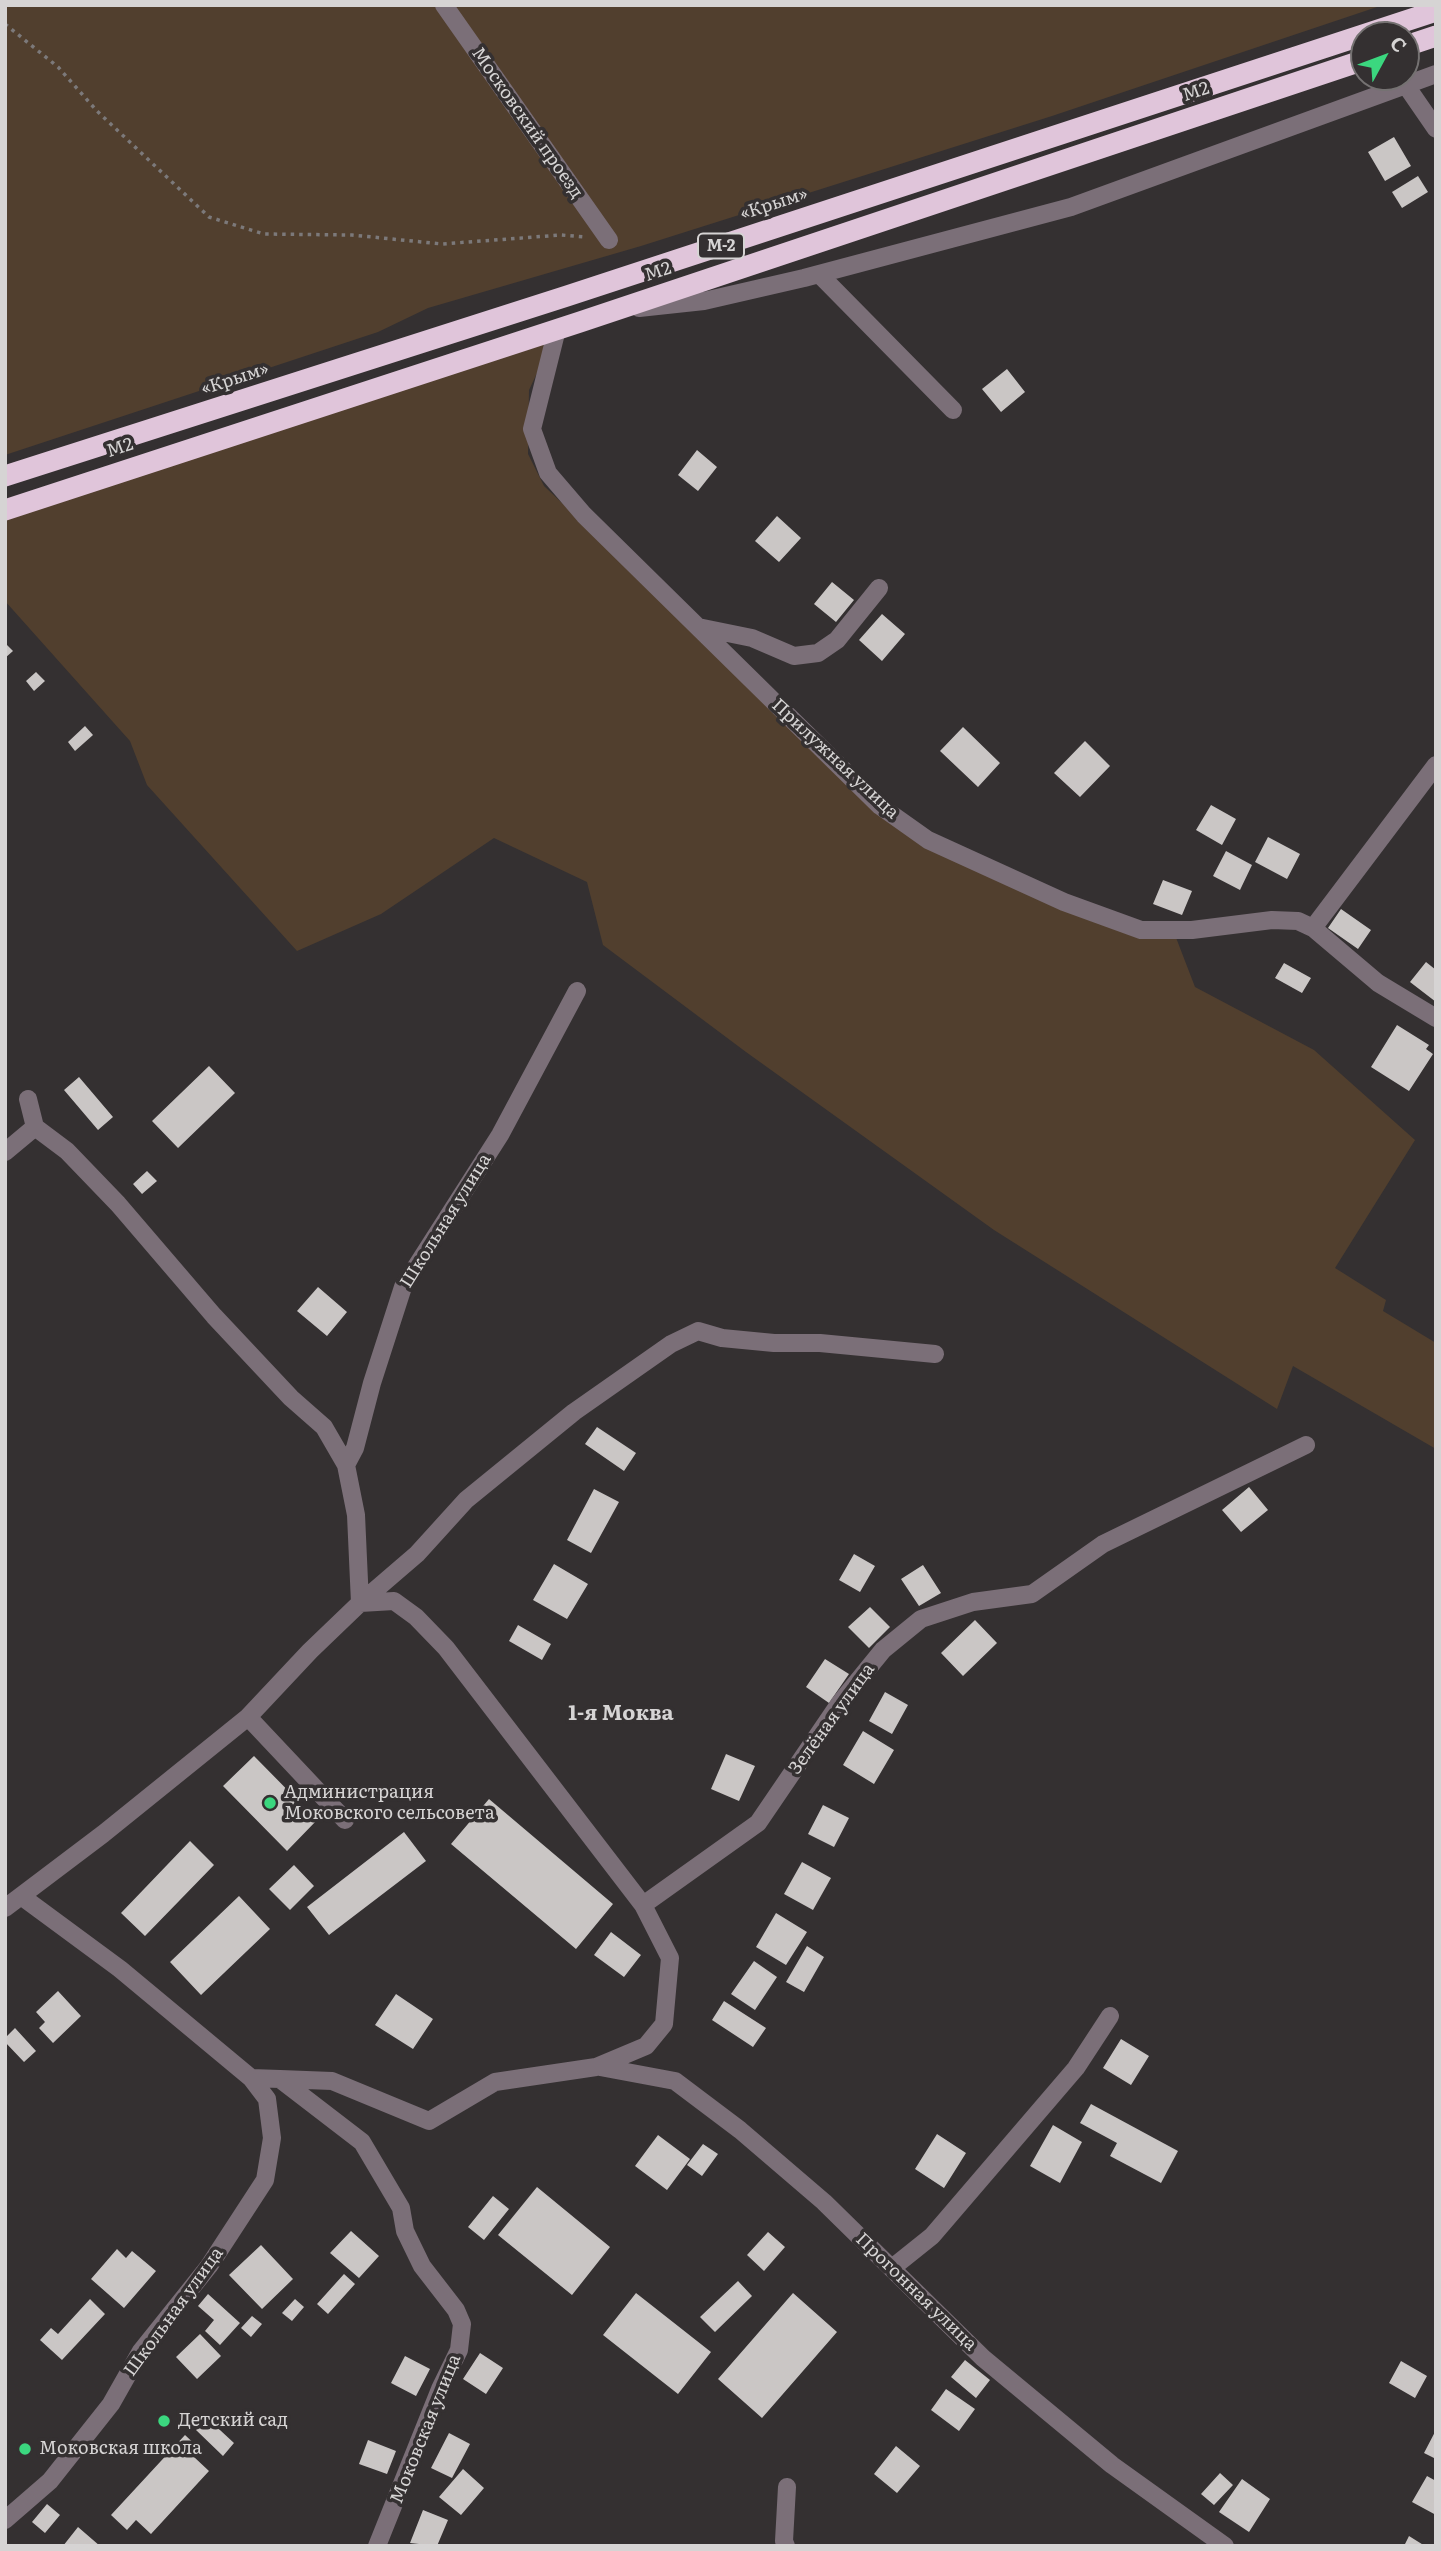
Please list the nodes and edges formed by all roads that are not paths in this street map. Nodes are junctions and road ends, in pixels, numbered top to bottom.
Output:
1 (444, 5) edge
2 (1436, 11) edge
3 (1350, 65) edge
4 (1386, 91) edge
5 (1410, 91) edge
6 (1436, 129) edge
7 (609, 240) road end
8 (820, 274) junction
9 (634, 304) junction
10 (557, 329) junction
11 (953, 411) dead end
12 (5, 476) edge
13 (5, 510) edge
14 (879, 588) dead end
15 (698, 627) junction
16 (1436, 765) edge
17 (1312, 928) junction
18 (577, 991) dead end
19 (1436, 1018) edge
20 (28, 1099) dead end
21 (35, 1127) junction
22 (5, 1152) edge
23 (935, 1354) dead end
24 (1306, 1445) dead end
25 (346, 1465) junction
26 (360, 1603) junction
27 (248, 1717) junction
28 (345, 1820) dead end
29 (21, 1896) junction
30 (643, 1905) junction
31 (5, 1908) edge
32 (1110, 2016) dead end
33 (596, 2067) junction
34 (251, 2078) junction
35 (280, 2079) junction
36 (892, 2268) junction
37 (787, 2487) dead end
38 (5, 2520) edge
39 (377, 2546) edge
40 (786, 2546) edge
41 (1224, 2546) edge

1 - 7 street, Московский проезд
2 - 12 highway, «Крым» / М-2
3 - 9 highway, М2
4 - 8 street
5 - 6 street
8 - 9 street
8 - 11 street
9 - 10 highway, М2
10 - 13 highway, М2
10 - 15 street, Прилужная улица
14 - 15 street
15 - 17 street, Прилужная улица
16 - 17 street
17 - 19 street, Прилужная улица
18 - 25 street, Школьная улица
20 - 21 street
21 - 22 street
21 - 25 street
23 - 26 street
24 - 30 street, Зелёная улица
25 - 26 street
26 - 27 street
26 - 30 street
27 - 28 street
27 - 29 street
29 - 31 street
29 - 34 street
30 - 33 street
32 - 36 street
33 - 35 street
33 - 36 street, Прогонная улица
34 - 35 street
34 - 38 street, Школьная улица
35 - 39 street, Моковская улица
36 - 41 street, Прогонная улица
37 - 40 street

